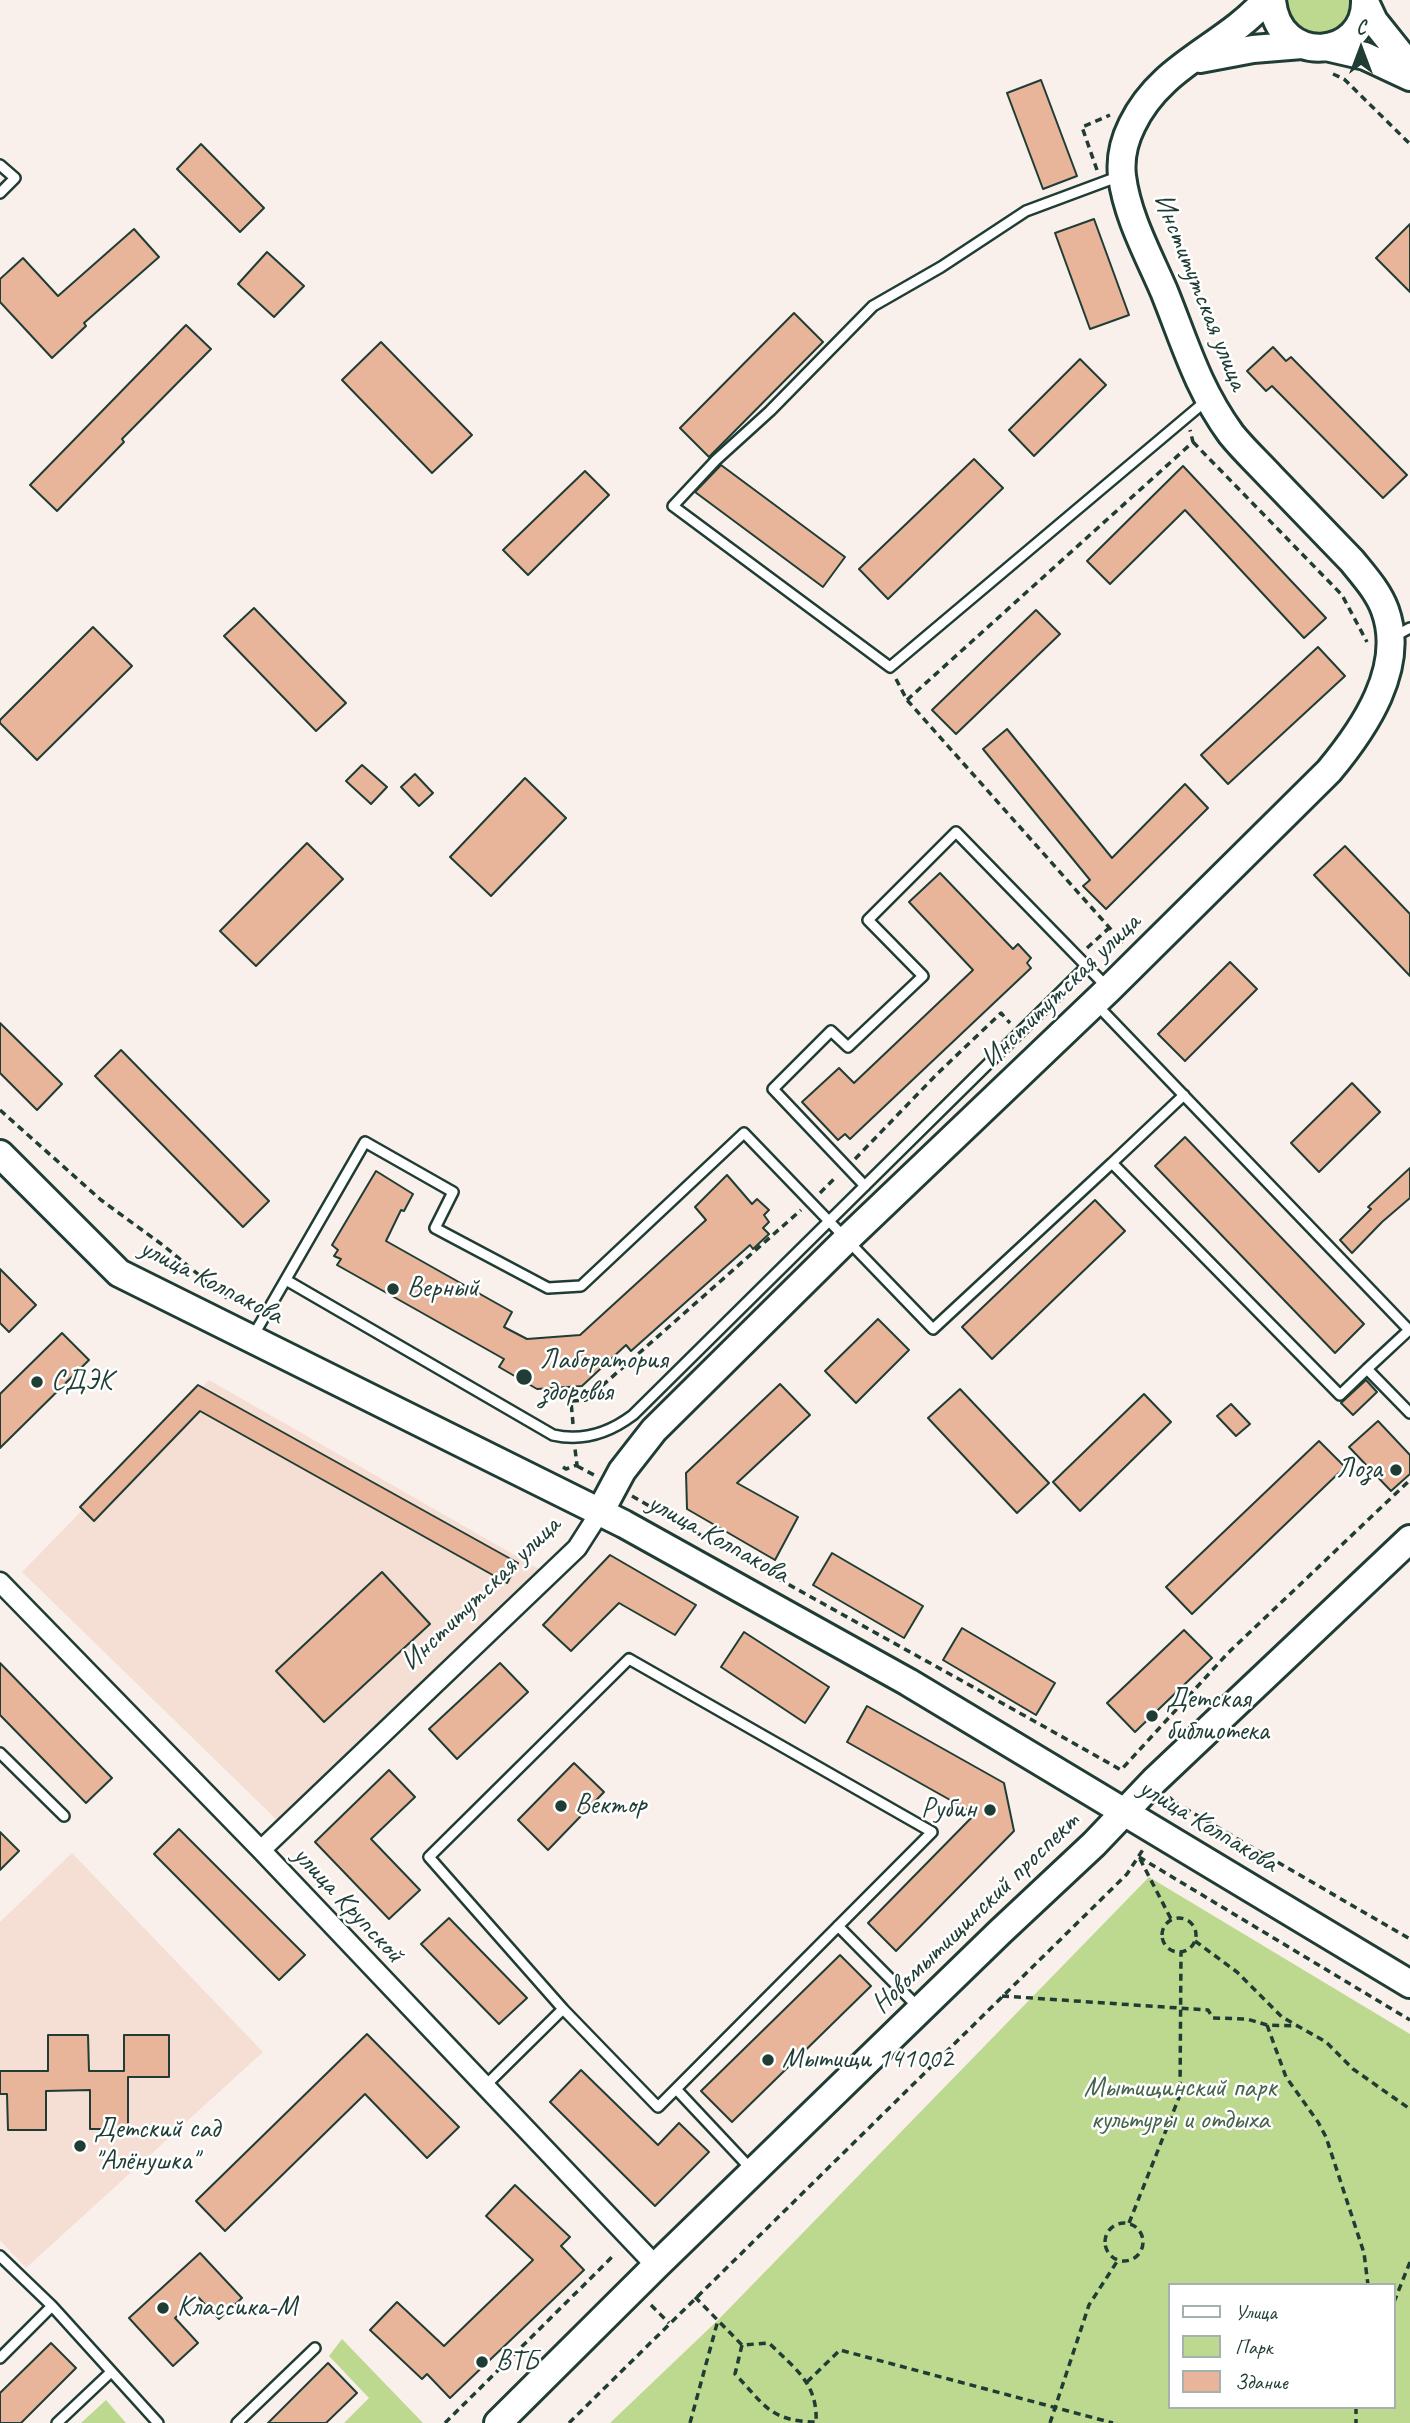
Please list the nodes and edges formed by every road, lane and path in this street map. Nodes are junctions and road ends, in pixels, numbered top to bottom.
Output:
1 (1266, 0) edge
2 (1272, 0) edge
3 (1365, 1) edge
4 (1320, 55) junction
5 (1185, 63) junction
6 (1410, 66) edge
7 (1410, 77) edge
8 (1115, 113) dead end
9 (1410, 144) edge
10 (0, 164) edge
11 (1112, 179) junction
12 (0, 193) edge
13 (1208, 399) junction
14 (1187, 418) junction
15 (1193, 442) junction
16 (1389, 637) edge
17 (890, 667) junction
18 (907, 700) junction
19 (1109, 928) junction
20 (1078, 956) junction
21 (1138, 961) junction
22 (1087, 966) junction
23 (1102, 996) junction
24 (1013, 1026) dead end
25 (1184, 1095) junction
26 (0, 1110) edge
27 (0, 1154) edge
28 (1112, 1163) junction
29 (847, 1167) junction
30 (865, 1186) junction
31 (810, 1202) junction
32 (838, 1231) junction
33 (286, 1280) junction
34 (1410, 1329) edge
35 (256, 1332) junction
36 (1367, 1369) junction
37 (1410, 1413) edge
38 (574, 1437) junction
39 (554, 1463) dead end
40 (576, 1465) junction
41 (1410, 1480) edge
42 (614, 1486) junction
43 (600, 1512) junction
44 (1410, 1539) edge
45 (0, 1582) edge
46 (0, 1753) edge
47 (1174, 1802) dead end
48 (1124, 1812) junction
49 (64, 1816) dead end
50 (261, 1850) junction
51 (1139, 1857) junction
52 (1171, 1919) junction
53 (838, 1926) junction
54 (1410, 1939) edge
55 (1195, 1941) junction
56 (1181, 1952) junction
57 (1410, 1983) edge
58 (1002, 1996) junction
59 (1181, 2008) junction
60 (563, 2009) junction
61 (920, 2010) junction
62 (1410, 2020) edge
63 (1267, 2025) junction
64 (1298, 2026) junction
65 (484, 2087) junction
66 (676, 2089) junction
67 (1410, 2109) edge
68 (754, 2172) junction
69 (1129, 2223) junction
70 (614, 2255) dead end
71 (0, 2256) edge
72 (1118, 2260) junction
73 (1410, 2262) edge
74 (656, 2266) junction
75 (1368, 2283) edge
76 (695, 2297) junction
77 (1396, 2297) edge
78 (651, 2305) dead end
79 (52, 2306) junction
80 (718, 2320) junction
81 (669, 2323) junction
82 (742, 2345) junction
83 (315, 2348) dead end
84 (0, 2358) edge
85 (111, 2372) junction
86 (807, 2382) junction
87 (1054, 2407) junction
88 (817, 2422) edge
89 (57, 2423) edge
90 (158, 2423) edge
91 (237, 2423) edge
92 (445, 2423) edge
93 (498, 2423) edge
94 (569, 2423) edge
95 (690, 2423) edge
96 (1050, 2423) edge
97 (1113, 2423) edge

1 - 5 street, Институтская улица
2 - 4 street
3 - 4 street
3 - 6 street
4 - 5 street, Институтская улица
4 - 7 street
4 - 9 path
5 - 11 street, Институтская улица
8 - 11 path
10 - 12 lane
11 - 13 street, Институтская улица
11 - 17 lane
13 - 14 lane
13 - 16 street, Институтская улица
14 - 15 path
14 - 17 lane
15 - 16 path
15 - 18 path
16 - 21 street, Институтская улица
17 - 18 path
18 - 19 path
19 - 20 path
19 - 21 path
20 - 22 lane
20 - 29 lane
21 - 23 street, Институтская улица
22 - 23 lane
22 - 30 lane
23 - 25 lane
23 - 32 street, Институтская улица
24 - 29 path
25 - 28 lane
25 - 34 lane
26 - 35 path
27 - 35 street, улица Колпакова
28 - 32 lane
28 - 36 lane
29 - 30 lane
29 - 31 path
30 - 32 lane
31 - 32 lane
31 - 33 lane
31 - 38 path
32 - 38 lane
32 - 42 street, Институтская улица
33 - 35 lane
33 - 38 lane
34 - 36 lane
35 - 43 street, улица Колпакова
36 - 37 lane
38 - 40 path
39 - 40 path
40 - 42 path
41 - 42 path
42 - 43 street, Институтская улица
43 - 48 street, улица Колпакова
43 - 50 street, Институтская улица
44 - 48 street, Новомытищинский проспект
45 - 50 street, улица Крупской
46 - 49 lane
47 - 54 path
48 - 57 street, улица Колпакова
48 - 61 street, Новомытищинский проспект
50 - 65 street, улица Крупской
51 - 52 path
51 - 58 path
51 - 62 path
52 - 55 path
52 - 56 path
53 - 60 lane
53 - 61 lane
53 - 66 lane
55 - 56 path
55 - 64 path
56 - 59 path
58 - 59 path
58 - 76 path
59 - 63 path
59 - 69 path
60 - 65 lane
60 - 66 lane
61 - 68 street, Новомытищинский проспект
63 - 64 path
63 - 75 path
64 - 67 path
65 - 74 street, улица Крупской
66 - 68 lane
68 - 74 street, Новомытищинский проспект
69 - 72 path
69 - 72 path
70 - 92 path
71 - 79 lane
72 - 87 path
73 - 77 path
74 - 93 street, Новомытищинский проспект
76 - 80 path
76 - 81 path
78 - 81 path
79 - 84 lane
79 - 85 lane
80 - 82 path
80 - 95 path
81 - 94 path
82 - 86 path
82 - 88 path
83 - 91 lane
85 - 89 lane
85 - 90 lane
86 - 87 path
86 - 88 path
87 - 96 path
87 - 97 path

